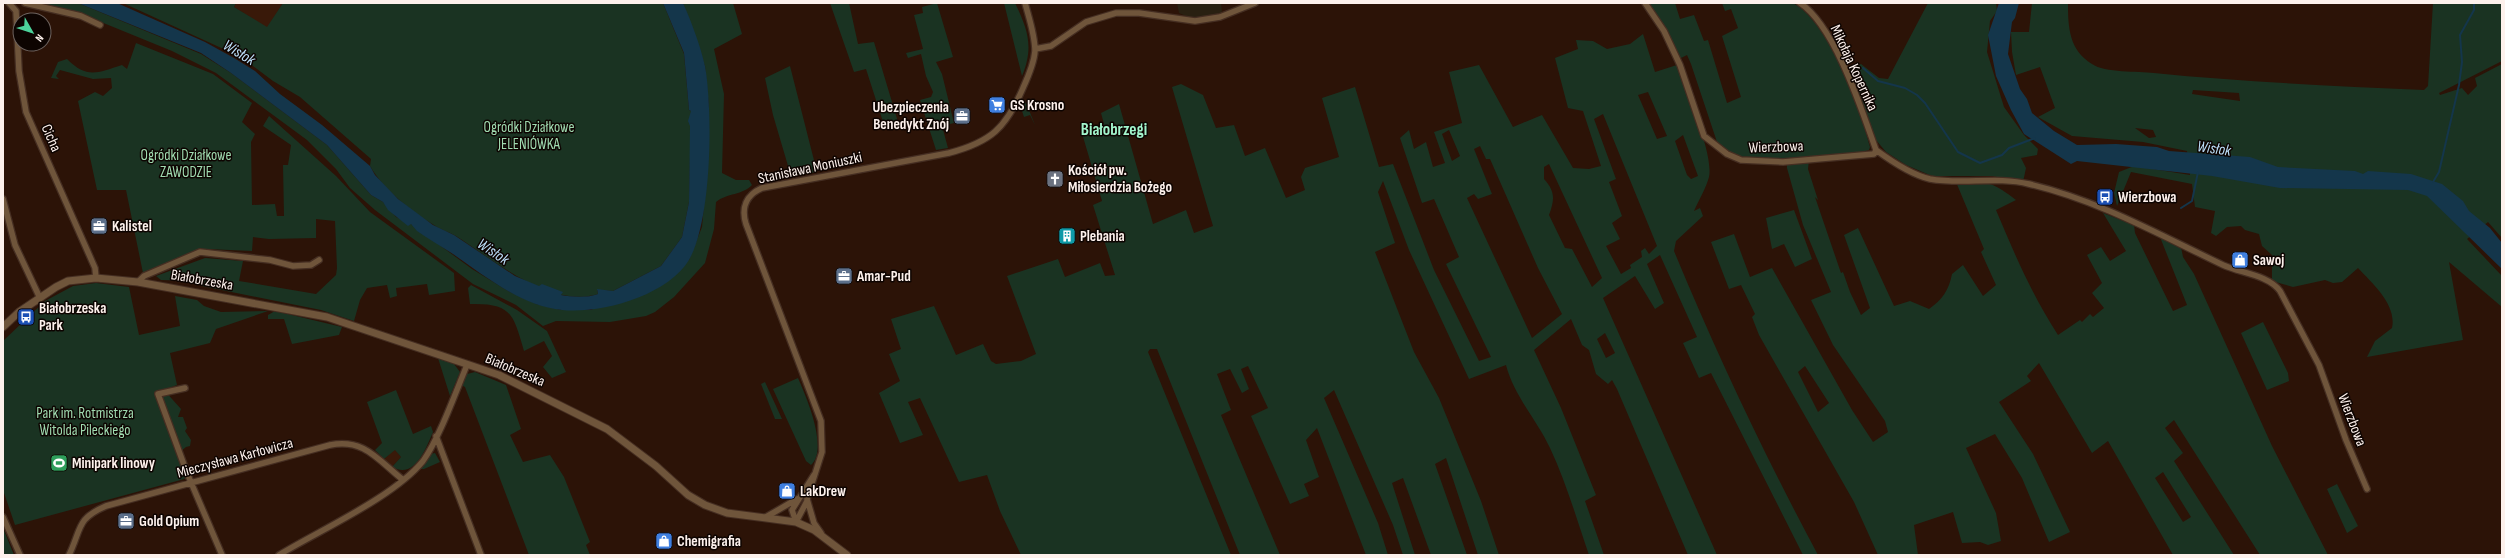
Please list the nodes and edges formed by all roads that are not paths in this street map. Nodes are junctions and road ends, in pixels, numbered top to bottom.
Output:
1 (9, 3) edge
2 (25, 3) edge
3 (1025, 3) edge
4 (1255, 3) edge
5 (1645, 3) edge
6 (1804, 4) edge
7 (1242, 6) edge
8 (100, 24) dead end
9 (1035, 50) junction
10 (1876, 150) junction
11 (3, 199) edge
12 (319, 260) dead end
13 (96, 278) junction
14 (138, 282) junction
15 (39, 296) junction
16 (3, 328) edge
17 (467, 364) junction
18 (185, 388) dead end
19 (436, 436) junction
20 (815, 474) junction
21 (402, 479) junction
22 (191, 482) junction
23 (2367, 489) dead end
24 (798, 499) junction
25 (807, 500) junction
26 (3, 517) edge
27 (766, 517) junction
28 (796, 522) junction
29 (824, 537) junction
30 (20, 555) edge
31 (69, 555) edge
32 (222, 555) edge
33 (278, 555) edge
34 (481, 555) edge
35 (847, 555) edge

1 - 13 street, Cicha
2 - 8 street
3 - 9 street
4 - 7 street
5 - 10 street, Wierzbowa
6 - 10 street, Mikołaja Kopernika
7 - 9 street
9 - 20 street, Stanisława Moniuszki
10 - 23 street, Wierzbowa
11 - 15 street
12 - 14 street, Białobrzeska
13 - 14 street, Białobrzeska
13 - 15 street, Białobrzeska
14 - 17 street, Białobrzeska
15 - 16 street, Białobrzeska
17 - 19 street
17 - 27 street, Białobrzeska
18 - 22 street
19 - 21 street
19 - 34 street
20 - 24 street
20 - 25 street, Stanisława Moniuszki
21 - 22 street, Mieczysława Karłowicza
21 - 33 street
22 - 31 street, Mieczysława Karłowicza
22 - 32 street
24 - 27 street
24 - 28 street
25 - 28 street, Stanisława Moniuszki
25 - 29 street
26 - 30 street
27 - 28 street, Białobrzeska
28 - 29 street, Białobrzeska
29 - 35 street, Białobrzeska

